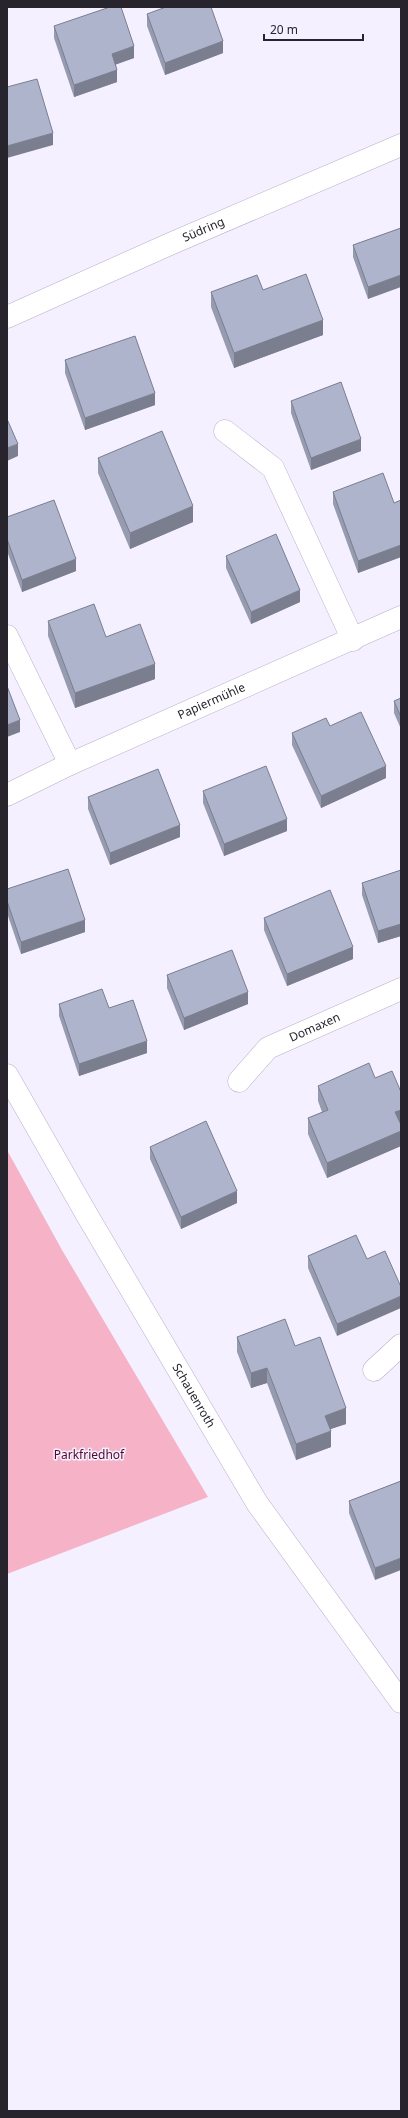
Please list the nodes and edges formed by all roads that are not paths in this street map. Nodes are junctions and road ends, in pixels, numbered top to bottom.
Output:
1 (401, 145) edge
2 (7, 317) edge
3 (226, 431) dead end
4 (401, 617) edge
5 (7, 636) edge
6 (353, 640) junction
7 (70, 764) junction
8 (7, 795) edge
9 (401, 989) edge
10 (7, 1075) edge
11 (239, 1081) dead end
12 (401, 1345) edge
13 (374, 1370) dead end
14 (401, 1702) edge

1 - 2 street, Südring
3 - 6 street
4 - 6 street, Papiermühle
5 - 7 street
6 - 7 street, Papiermühle
7 - 8 street, Papiermühle
9 - 11 street, Domaxen
10 - 14 street, Schauenroth
12 - 13 street

